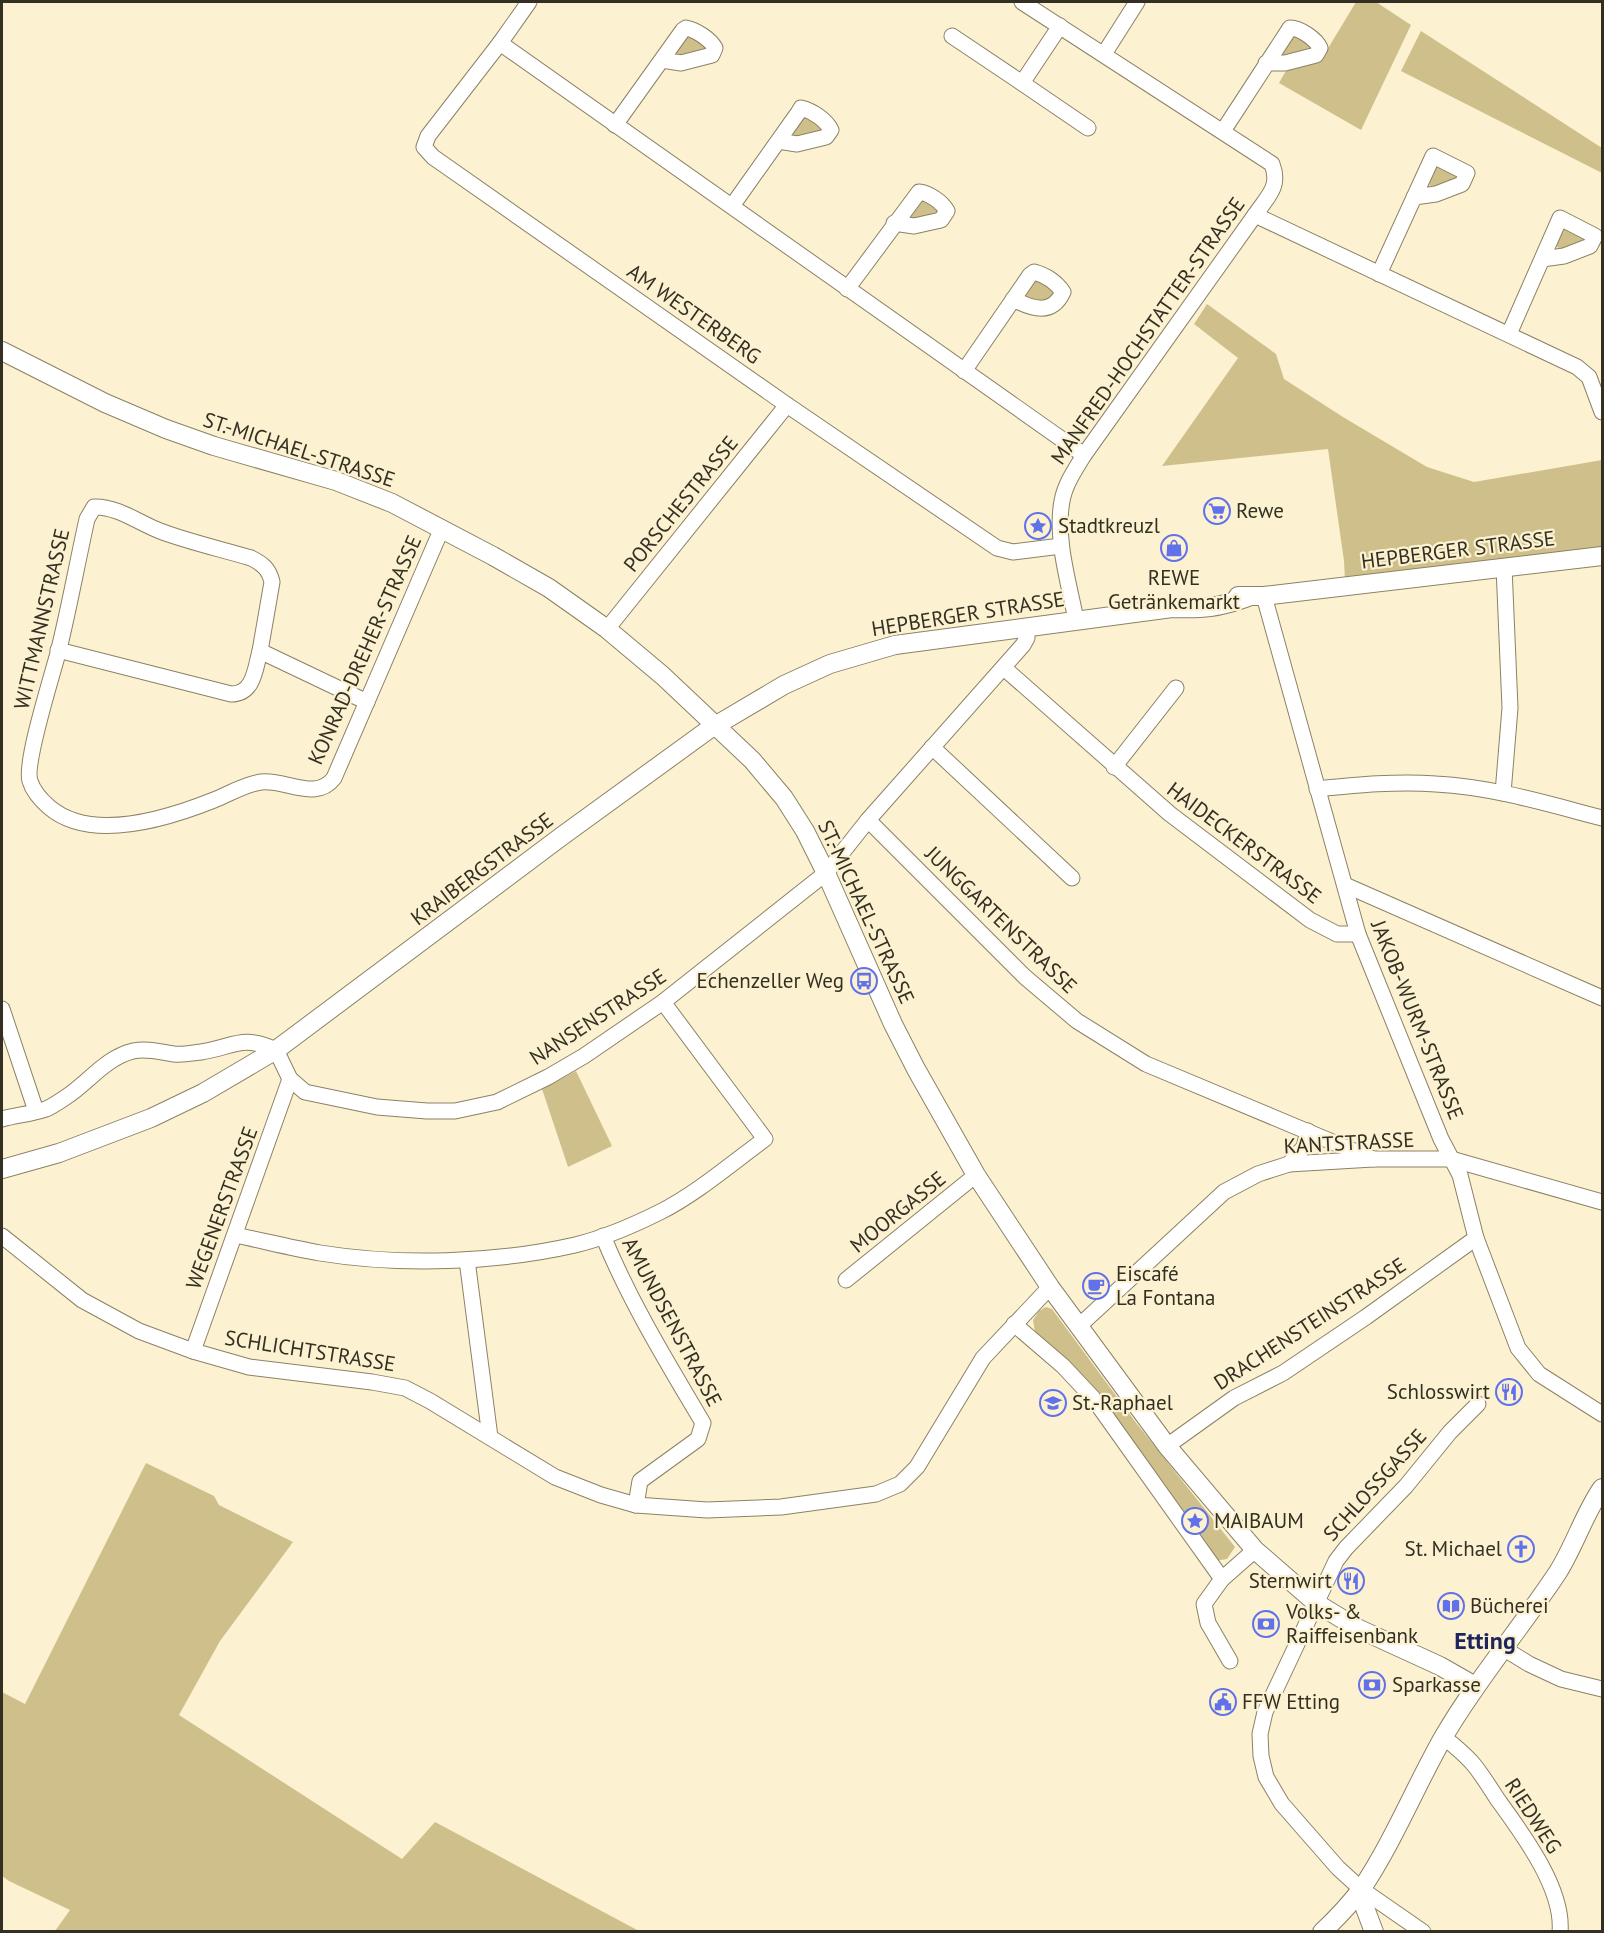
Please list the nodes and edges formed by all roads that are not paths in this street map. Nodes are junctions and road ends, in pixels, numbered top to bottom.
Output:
1 (529, 2) edge
2 (1023, 2) edge
3 (1137, 2) edge
4 (1060, 26) junction
5 (952, 36) dead end
6 (500, 43) junction
7 (1104, 54) junction
8 (662, 60) dead end
9 (1266, 63) dead end
10 (1022, 83) junction
11 (615, 126) junction
12 (1088, 128) dead end
13 (1223, 131) junction
14 (778, 141) dead end
15 (1414, 197) dead end
16 (732, 207) junction
17 (1255, 215) junction
18 (894, 223) dead end
19 (1542, 259) dead end
20 (1379, 274) junction
21 (848, 289) junction
22 (1013, 299) dead end
23 (1509, 334) junction
24 (2, 351) edge
25 (964, 371) junction
26 (787, 405) junction
27 (1602, 408) edge
28 (1083, 455) junction
29 (442, 528) junction
30 (1061, 546) junction
31 (1602, 556) edge
32 (1504, 567) junction
33 (1256, 597) junction
34 (1076, 620) junction
35 (1027, 627) junction
36 (607, 629) junction
37 (58, 650) junction
38 (260, 651) junction
39 (1004, 669) junction
40 (1176, 688) dead end
41 (366, 702) junction
42 (716, 725) junction
43 (932, 747) junction
44 (1114, 767) junction
45 (324, 788) joint
46 (1317, 789) junction
47 (1503, 793) junction
48 (1602, 818) edge
49 (868, 820) junction
50 (826, 873) junction
51 (1072, 878) dead end
52 (1345, 885) junction
53 (1358, 934) junction
54 (1602, 998) edge
55 (663, 1002) junction
56 (2, 1009) edge
57 (276, 1050) junction
58 (290, 1079) junction
59 (36, 1111) junction
60 (2, 1119) edge
61 (1308, 1131) junction
62 (1373, 1159) junction
63 (1451, 1159) junction
64 (1289, 1164) junction
65 (2, 1168) edge
66 (976, 1175) junction
67 (1602, 1202) edge
68 (236, 1235) junction
69 (2, 1236) edge
70 (603, 1236) junction
71 (1476, 1238) junction
72 (467, 1260) junction
73 (846, 1280) dead end
74 (1050, 1287) junction
75 (1014, 1324) junction
76 (1079, 1326) junction
77 (194, 1351) junction
78 (1478, 1404) dead end
79 (1602, 1414) edge
80 (490, 1437) junction
81 (1167, 1446) junction
82 (1602, 1488) edge
83 (636, 1505) junction
84 (1255, 1550) junction
85 (1222, 1579) junction
86 (1316, 1603) junction
87 (1503, 1648) junction
88 (1230, 1661) dead end
89 (1475, 1686) junction
90 (1602, 1689) edge
91 (1444, 1737) junction
92 (1361, 1888) junction
93 (1322, 1932) edge
94 (1374, 1932) edge
95 (1423, 1932) edge
96 (1560, 1932) edge

1 - 6 street
2 - 4 street
3 - 7 street
4 - 7 street
4 - 10 street
5 - 10 street
6 - 11 street
6 - 26 street, AM WESTERBERG
7 - 13 street
8 - 11 street
9 - 13 street
10 - 12 street
11 - 16 street
13 - 17 street, MANFRED-HOCHSTATTER-STRASSE
14 - 16 street
15 - 20 street
16 - 21 street
17 - 20 street
17 - 28 street, MANFRED-HOCHSTATTER-STRASSE
18 - 21 street
19 - 23 street
20 - 23 street
21 - 25 street
22 - 25 street
23 - 27 street
24 - 29 street, ST.-MICHAEL-STRASSE
25 - 28 street
26 - 30 street, AM WESTERBERG
26 - 36 street, PORSCHESTRASSE
28 - 30 street, MANFRED-HOCHSTATTER-STRASSE
29 - 36 street, ST.-MICHAEL-STRASSE
29 - 41 street, KONRAD-DREHER-STRASSE
30 - 34 street, MANFRED-HOCHSTATTER-STRASSE
31 - 32 street, HEPBERGER STRASSE
32 - 33 street, HEPBERGER STRASSE
32 - 47 street
33 - 34 street, HEPBERGER STRASSE
33 - 46 street, JAKOB-WURM-STRASSE
34 - 35 street, HEPBERGER STRASSE
35 - 39 street
35 - 42 street, HEPBERGER STRASSE
36 - 42 street, ST.-MICHAEL-STRASSE
37 - 38 street
37 - 38 street, WITTMANNSTRASSE
37 - 45 street, WITTMANNSTRASSE
38 - 41 street
39 - 43 street
39 - 44 street, HAIDECKERSTRASSE
40 - 44 street
41 - 45 street, KONRAD-DREHER-STRASSE
42 - 50 street, ST.-MICHAEL-STRASSE
42 - 57 street, KRAIBERGSTRASSE
43 - 49 street
43 - 51 street
44 - 53 street, HAIDECKERSTRASSE
46 - 47 street
46 - 52 street, JAKOB-WURM-STRASSE
47 - 48 street
49 - 50 street
49 - 61 street, JUNGGARTENSTRASSE
50 - 55 street, NANSENSTRASSE
50 - 66 street, ST.-MICHAEL-STRASSE
52 - 53 street, JAKOB-WURM-STRASSE
52 - 54 street
53 - 63 street, JAKOB-WURM-STRASSE
55 - 58 street, NANSENSTRASSE
55 - 70 street
56 - 59 street
57 - 58 street
57 - 59 street
57 - 65 street, KRAIBERGSTRASSE
58 - 68 street, WEGENERSTRASSE
59 - 60 street
61 - 62 street, JUNGGARTENSTRASSE
61 - 64 street
62 - 63 street, KANTSTRASSE
62 - 64 street, KANTSTRASSE
63 - 67 street, KANTSTRASSE
63 - 71 street, JAKOB-WURM-STRASSE
64 - 76 street, KANTSTRASSE
66 - 73 street, MOORGASSE
66 - 74 street, ST.-MICHAEL-STRASSE
68 - 72 street
68 - 77 street, WEGENERSTRASSE
69 - 77 street, SCHLICHTSTRASSE
70 - 72 street
70 - 83 street, AMUNDSENSTRASSE
71 - 79 street, JAKOB-WURM-STRASSE
71 - 81 street, DRACHENSTEINSTRASSE
72 - 80 street
74 - 75 street, SCHLICHTSTRASSE
74 - 76 street, ST.-MICHAEL-STRASSE
75 - 83 street, SCHLICHTSTRASSE
75 - 85 street
76 - 81 street, ST.-MICHAEL-STRASSE
77 - 80 street, SCHLICHTSTRASSE
78 - 86 street, SCHLOSSGASSE
80 - 83 street, SCHLICHTSTRASSE
81 - 84 street, ST.-MICHAEL-STRASSE
82 - 87 street
84 - 85 street
84 - 86 street, ST.-MICHAEL-STRASSE
85 - 88 street
86 - 89 street, ST.-MICHAEL-STRASSE
86 - 92 street, SCHLOSSGASSE
87 - 89 street
87 - 90 street
89 - 91 street
91 - 92 street
91 - 96 street, RIEDWEG
92 - 93 street
92 - 94 street
92 - 95 street, SCHLOSSGASSE

